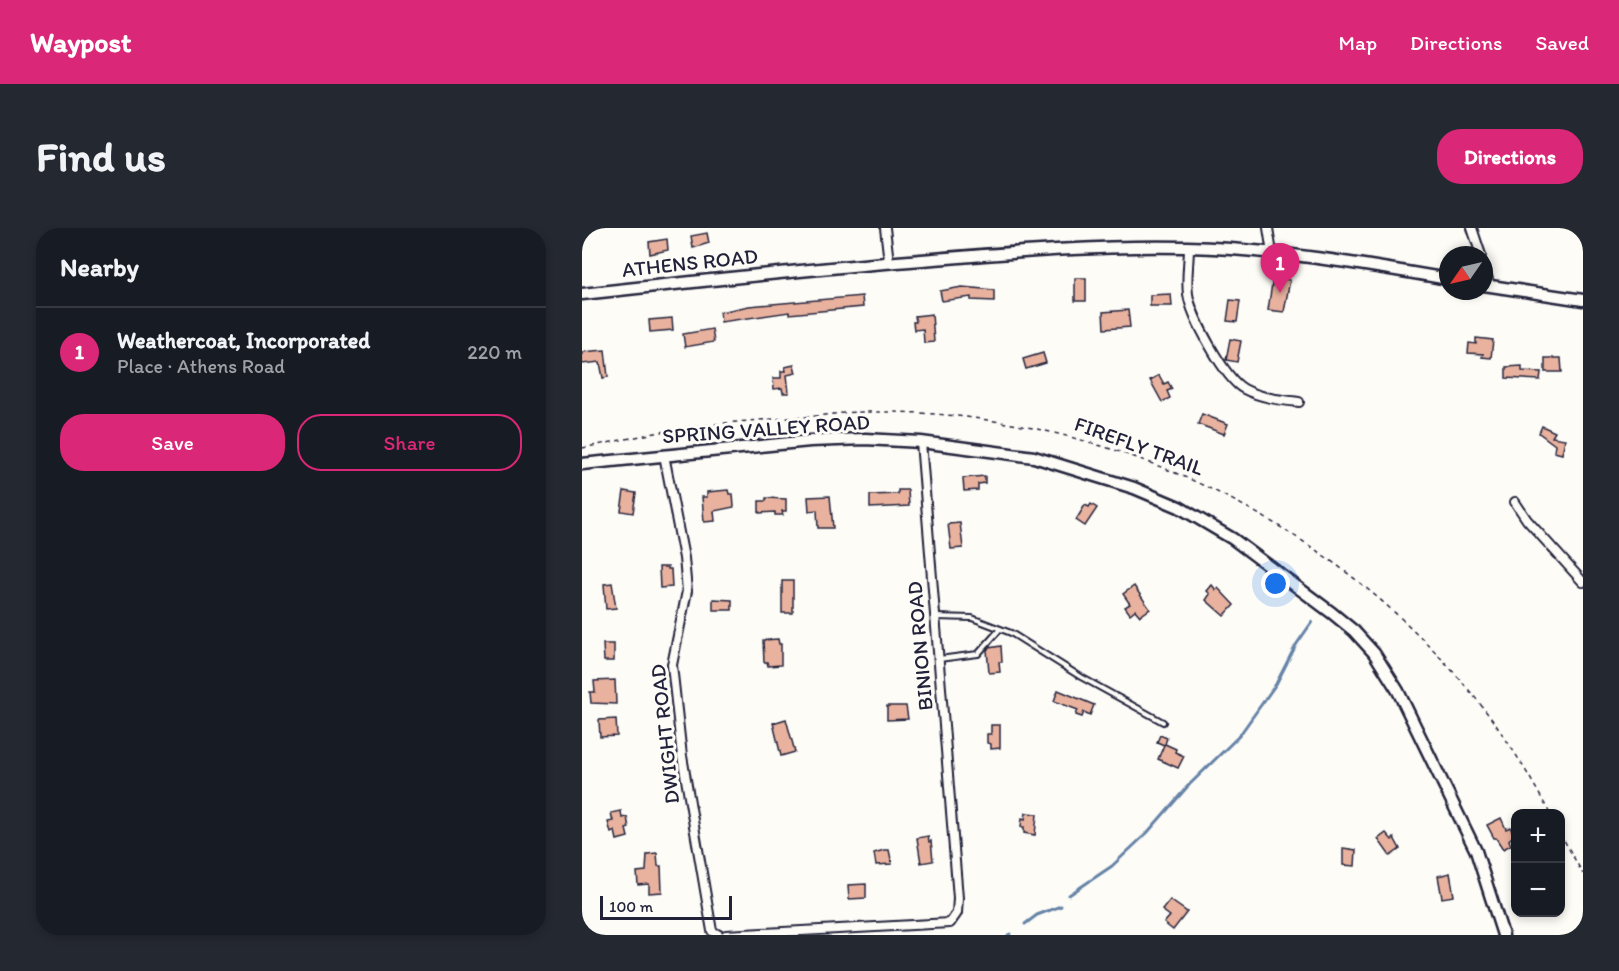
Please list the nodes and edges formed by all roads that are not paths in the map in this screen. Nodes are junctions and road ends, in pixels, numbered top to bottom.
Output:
1 (885, 228) edge
2 (1268, 228) edge
3 (1472, 228) edge
4 (1477, 246) edge
5 (1189, 247) junction
6 (1272, 253) junction
7 (889, 262) junction
8 (1439, 278) edge
9 (1493, 287) edge
10 (582, 294) edge
11 (1583, 300) edge
12 (1299, 402) dead end
13 (921, 442) junction
14 (664, 455) junction
15 (582, 464) edge
16 (1515, 502) dead end
17 (1583, 582) edge
18 (935, 617) junction
19 (1000, 629) junction
20 (939, 659) junction
21 (1163, 722) dead end
22 (719, 935) edge
23 (726, 935) edge
24 (1503, 935) edge

1 - 7 street
2 - 6 street
3 - 4 street
5 - 6 street, ATHENS ROAD
5 - 7 street, ATHENS ROAD
5 - 12 street
6 - 8 street, ATHENS ROAD
7 - 10 street, ATHENS ROAD
9 - 11 street
13 - 14 street, SPRING VALLEY ROAD
13 - 18 street, BINION ROAD
13 - 24 street, SPRING VALLEY ROAD
14 - 15 street, SPRING VALLEY ROAD
14 - 22 street, DWIGHT ROAD
16 - 17 street
18 - 19 lane
18 - 20 street, BINION ROAD
19 - 20 lane
19 - 21 lane
20 - 23 street, BINION ROAD

